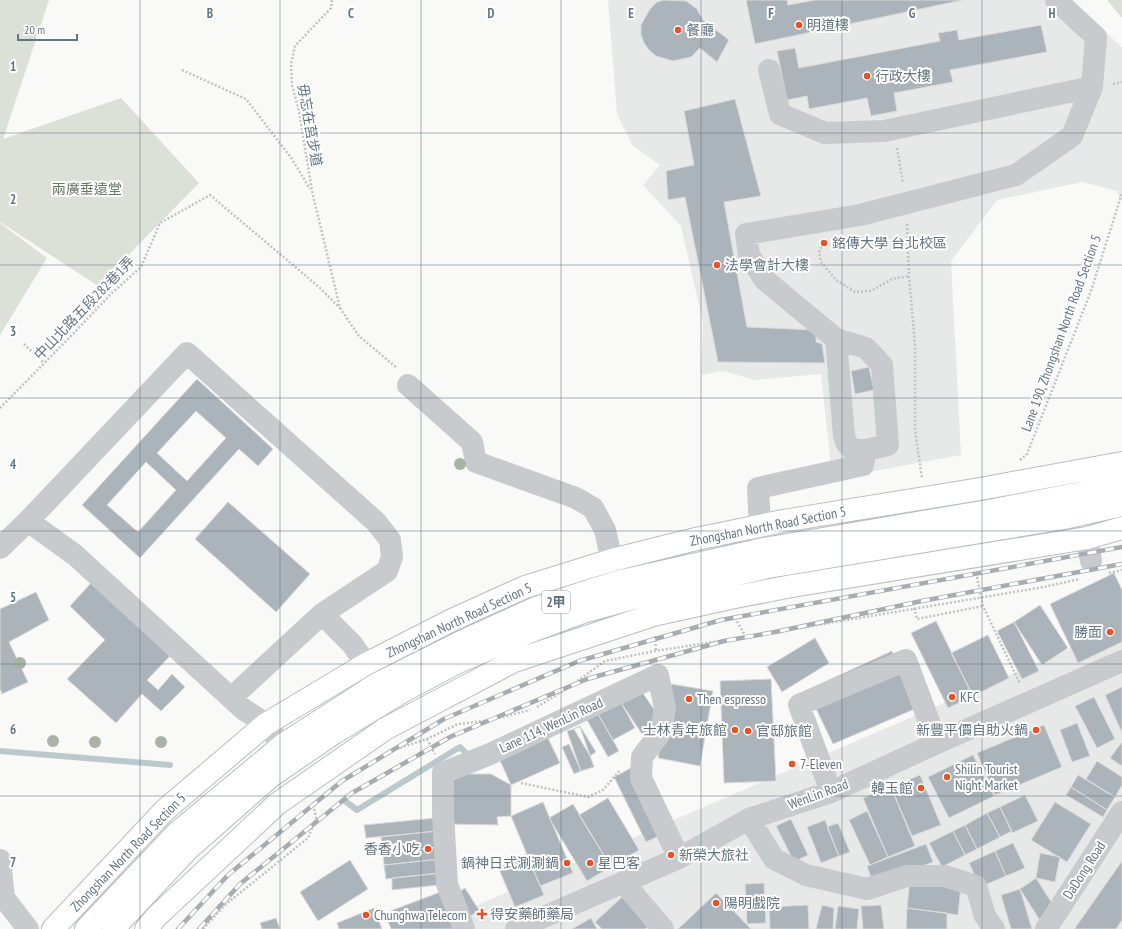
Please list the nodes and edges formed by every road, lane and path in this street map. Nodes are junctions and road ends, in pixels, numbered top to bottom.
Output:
1 (332, 0) edge
2 (1056, 0) edge
3 (182, 70) dead end
4 (769, 70) dead end
5 (1092, 87) junction
6 (893, 129) junction
7 (312, 191) junction
8 (1122, 193) edge
9 (906, 203) junction
10 (834, 219) junction
11 (909, 276) junction
12 (340, 308) junction
13 (836, 340) junction
14 (24, 344) dead end
15 (44, 363) junction
16 (408, 385) joint
17 (0, 408) edge
18 (866, 450) junction
19 (1016, 463) dead end
20 (1122, 463) edge
21 (922, 479) dead end
22 (1122, 485) edge
23 (1122, 505) edge
24 (28, 521) junction
25 (760, 526) junction
26 (1122, 528) edge
27 (1087, 538) junction
28 (0, 548) edge
29 (764, 549) junction
30 (612, 560) junction
31 (976, 570) dead end
32 (1122, 570) edge
33 (1093, 571) junction
34 (616, 582) junction
35 (981, 597) junction
36 (983, 606) junction
37 (914, 608) junction
38 (322, 614) junction
39 (654, 632) dead end
40 (655, 651) junction
41 (1122, 661) edge
42 (366, 664) junction
43 (231, 698) junction
44 (1029, 703) junction
45 (266, 724) junction
46 (937, 743) junction
47 (393, 750) dead end
48 (288, 753) junction
49 (642, 757) junction
50 (521, 784) dead end
51 (312, 790) junction
52 (831, 792) junction
53 (1122, 812) edge
54 (749, 819) junction
55 (679, 858) junction
56 (0, 860) edge
57 (623, 882) junction
58 (28, 929) edge
59 (53, 929) edge
60 (86, 929) edge
61 (113, 929) edge
62 (146, 929) edge
63 (203, 929) edge
64 (464, 929) edge
65 (516, 929) edge
66 (663, 929) edge
67 (994, 929) edge
68 (1046, 929) edge

1 - 7 path, 毋忘在莒步道
2 - 5 street
3 - 7 path
4 - 6 street
5 - 6 street
5 - 9 street
6 - 9 path
7 - 12 path, 毋忘在莒步道
8 - 19 path, Lane 190, Zhongshan North Road Section 5
9 - 10 street
9 - 11 path
10 - 11 path
10 - 13 street
11 - 21 path
12 - 15 path, 中山北路五段282巷1弄
12 - 16 path
13 - 18 street
13 - 18 street
14 - 15 path
15 - 17 path, 中山北路五段282巷1弄
16 - 30 street
18 - 25 street
20 - 25 main road, Zhongshan North Road Section 5
22 - 29 main road, Zhongshan North Road Section 5 / 2甲
23 - 48 main road, Zhongshan North Road Section 5 / 2甲
24 - 28 street
24 - 38 street
24 - 43 street
25 - 29 street
25 - 30 main road, Zhongshan North Road Section 5
26 - 27 main road
27 - 33 street
27 - 51 main road
29 - 34 main road, Zhongshan North Road Section 5 / 2甲
30 - 34 street
30 - 42 main road, Zhongshan North Road Section 5
31 - 35 path
32 - 33 path
33 - 35 path
34 - 48 main road, Zhongshan North Road Section 5 / 2甲
35 - 36 path
35 - 37 path
36 - 37 path
36 - 44 path
37 - 40 path
38 - 42 street
38 - 43 street
39 - 40 path
40 - 47 path
41 - 44 street, WenLin Road
42 - 45 main road, Zhongshan North Road Section 5
43 - 45 street
44 - 46 street, WenLin Road
45 - 48 street
45 - 59 main road, Zhongshan North Road Section 5
46 - 52 street, WenLin Road
46 - 52 street
48 - 51 main road
48 - 60 main road, Zhongshan North Road Section 5 / 2甲
48 - 61 main road, Zhongshan North Road Section 5 / 2甲
49 - 50 path
49 - 55 street
49 - 64 street, Lane 114, WenLin Road
51 - 62 main road
51 - 63 path
52 - 54 street, WenLin Road
53 - 68 street, DaDong Road
54 - 55 street, WenLin Road
54 - 67 street
55 - 57 street, WenLin Road
56 - 58 street
57 - 65 street, WenLin Road
57 - 66 street

